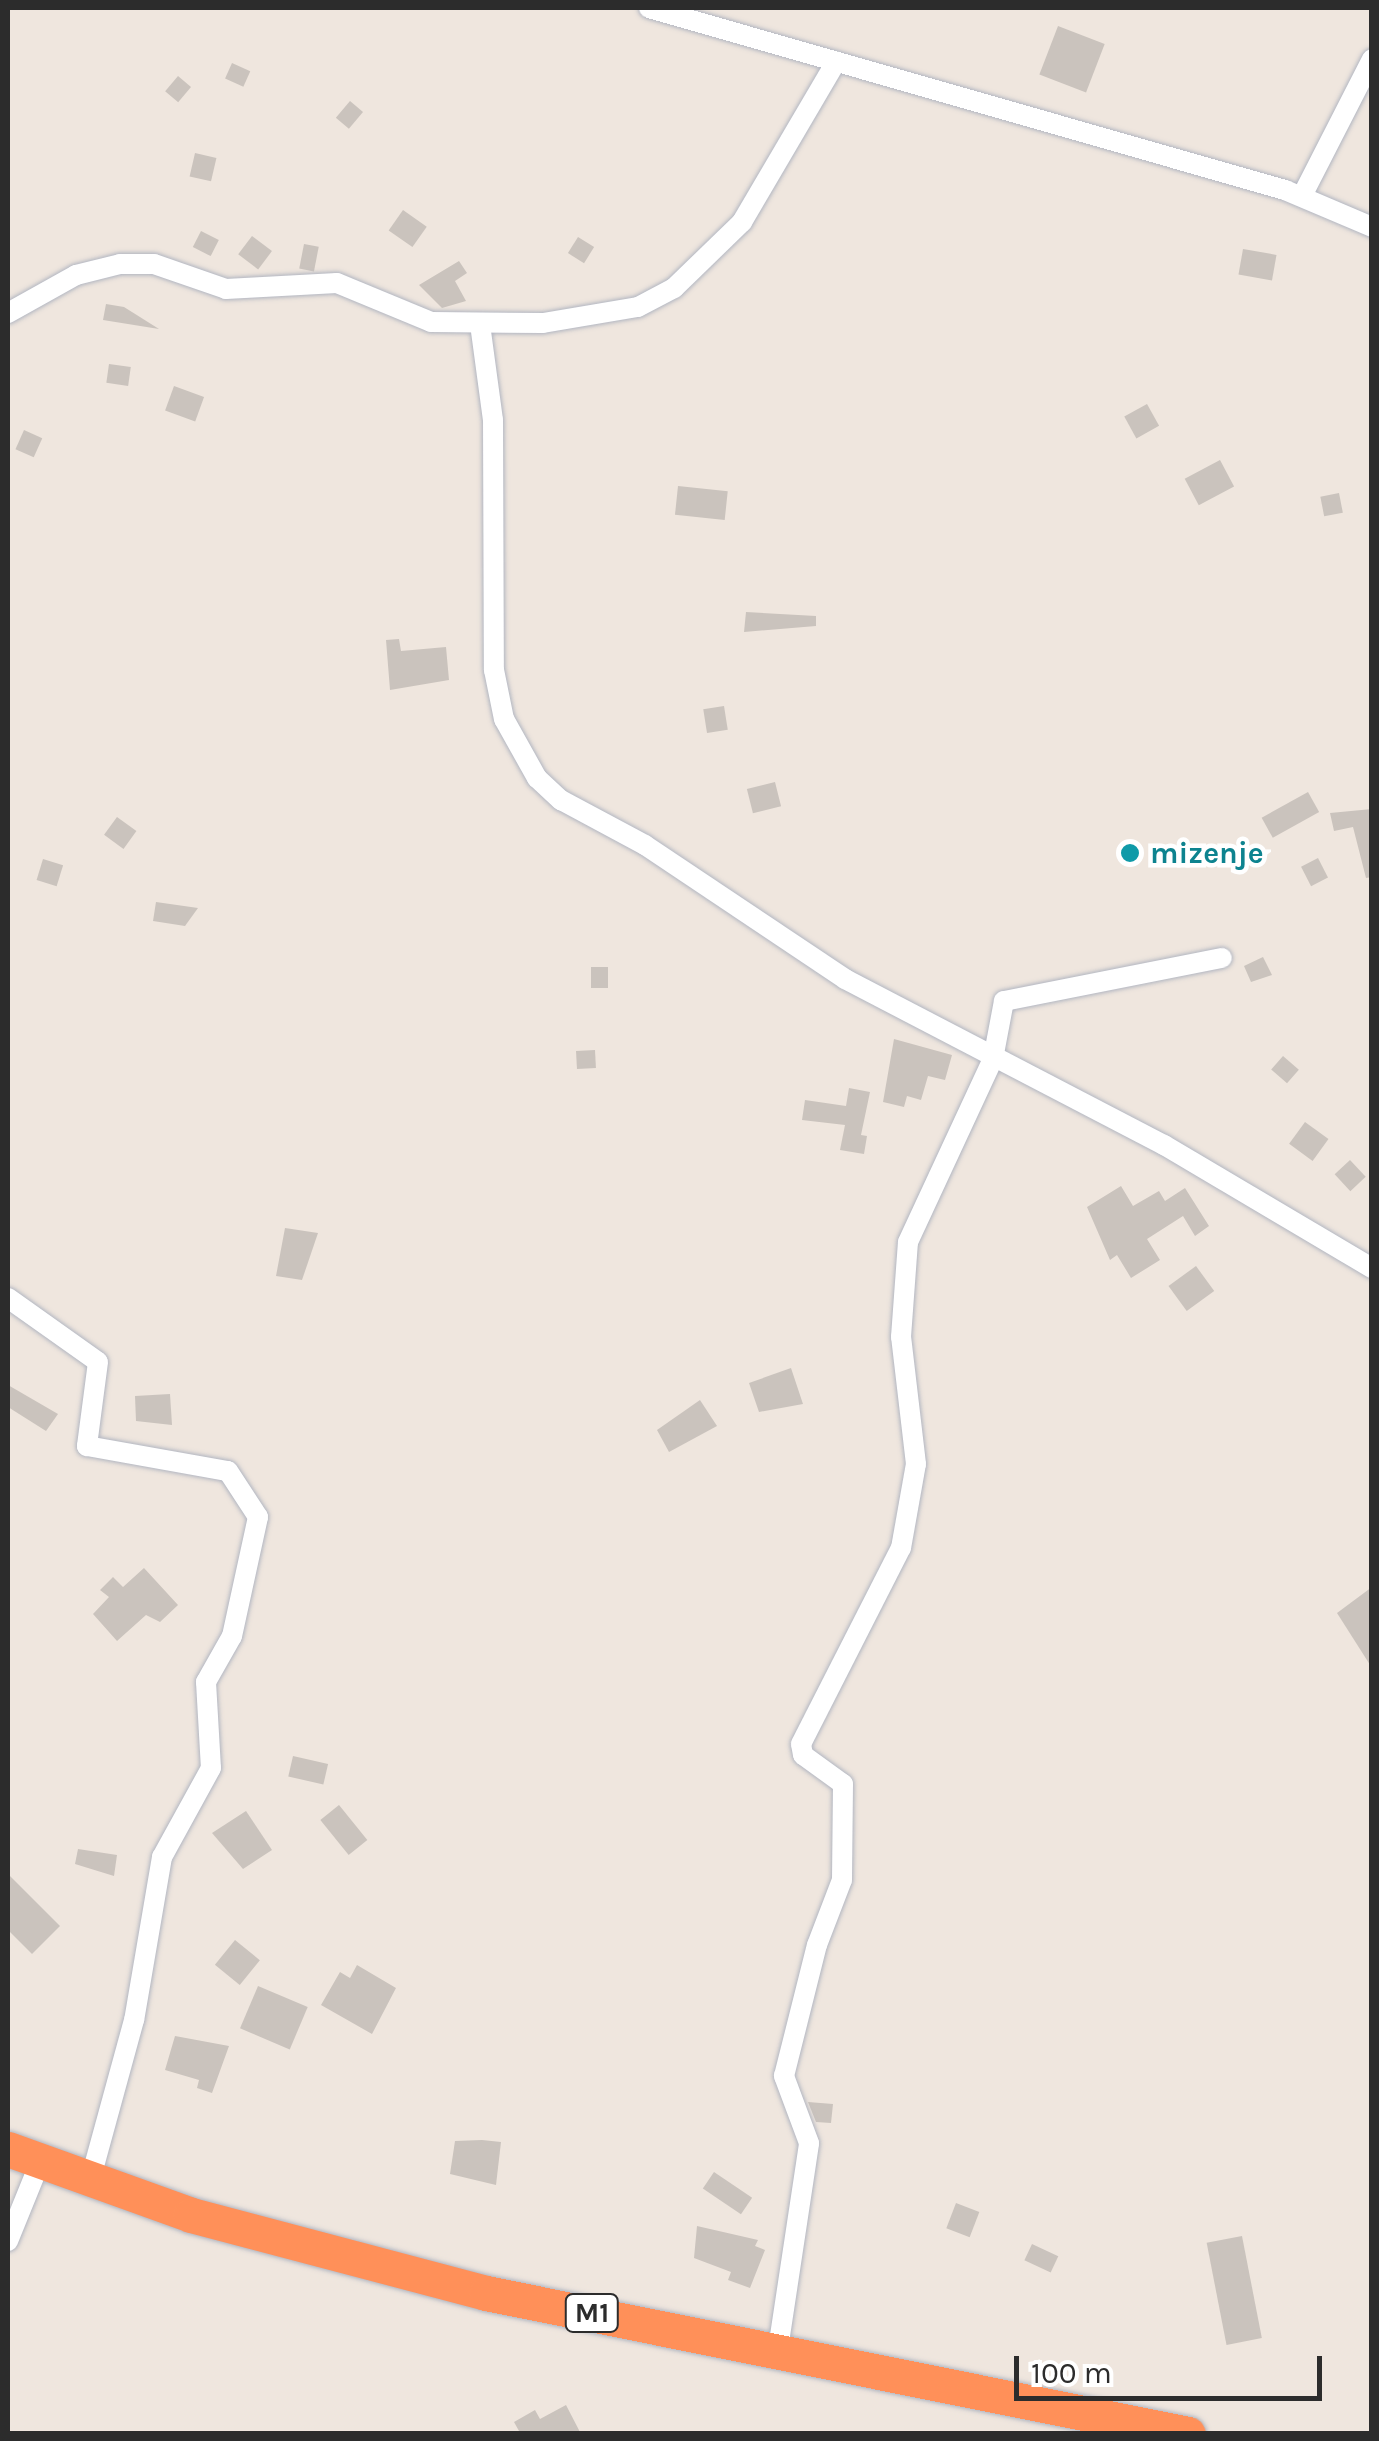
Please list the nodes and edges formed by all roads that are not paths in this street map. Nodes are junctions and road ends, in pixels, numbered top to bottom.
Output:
1 (649, 8) edge
2 (1372, 59) edge
3 (836, 62) junction
4 (1302, 196) junction
5 (1372, 227) edge
6 (8, 313) edge
7 (480, 324) junction
8 (1222, 958) dead end
9 (993, 1059) junction
10 (1372, 1268) edge
11 (8, 1298) edge
12 (8, 2148) edge
13 (40, 2162) junction
14 (90, 2181) junction
15 (8, 2241) edge
16 (778, 2349) junction
17 (1188, 2434) edge

1 - 3 street
2 - 4 street
3 - 4 street
3 - 7 street
4 - 5 street
6 - 7 street
7 - 9 street
8 - 9 street
9 - 10 street
9 - 16 street
11 - 14 street
12 - 13 highway, M1
13 - 14 highway, M1
13 - 15 street
14 - 16 highway, M1
16 - 17 highway, M1

